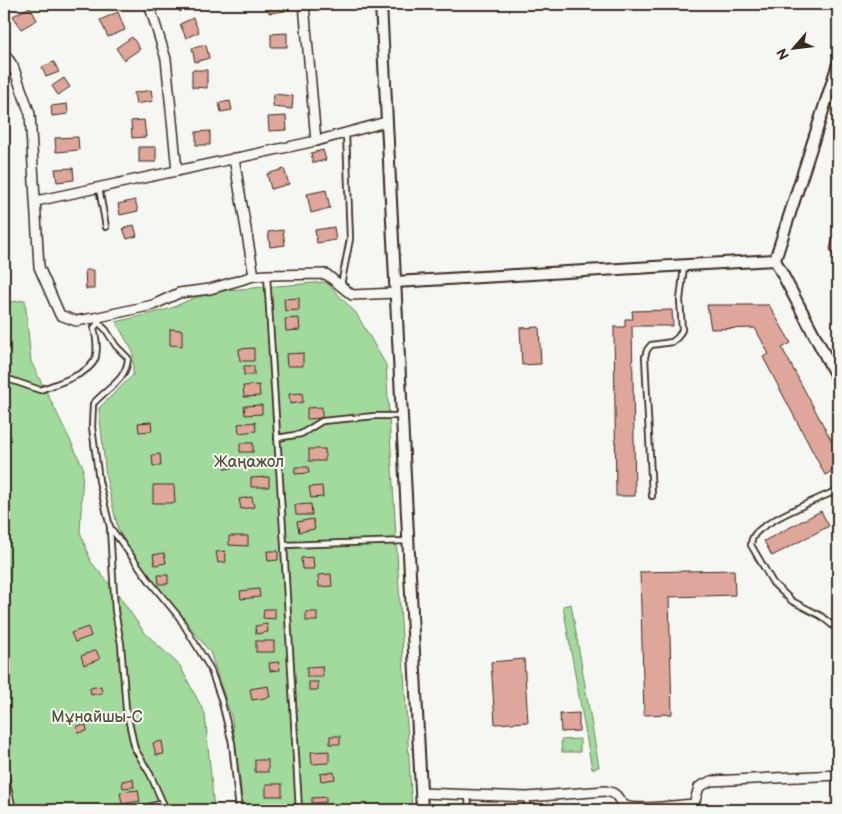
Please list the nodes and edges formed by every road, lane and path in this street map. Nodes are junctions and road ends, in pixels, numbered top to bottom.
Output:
1 (149, 4) edge
2 (304, 4) edge
3 (380, 4) edge
4 (4, 53) edge
5 (838, 64) edge
6 (836, 79) edge
7 (386, 122) junction
8 (346, 133) junction
9 (316, 141) junction
10 (234, 158) junction
11 (176, 171) junction
12 (99, 188) junction
13 (36, 201) junction
14 (106, 227) dead end
15 (775, 260) junction
16 (684, 265) junction
17 (267, 275) junction
18 (254, 276) junction
19 (396, 282) junction
20 (341, 286) junction
21 (396, 293) junction
22 (97, 320) junction
23 (838, 380) edge
24 (4, 381) edge
25 (402, 416) junction
26 (277, 438) junction
27 (838, 490) edge
28 (652, 496) dead end
29 (110, 527) junction
30 (408, 541) junction
31 (284, 545) junction
32 (838, 630) edge
33 (4, 769) edge
34 (838, 775) edge
35 (421, 793) junction
36 (468, 795) junction
37 (527, 797) junction
38 (163, 803) junction
39 (694, 807) edge
40 (13, 810) edge
41 (136, 810) edge
42 (166, 810) edge
43 (239, 810) edge
44 (299, 810) edge
45 (422, 810) edge
46 (469, 810) edge
47 (527, 810) edge

1 - 11 street
2 - 9 street
3 - 7 street
4 - 13 street
5 - 6 street
6 - 15 street
7 - 8 street
7 - 19 street
8 - 9 street
8 - 20 lane
9 - 10 street
10 - 11 street
10 - 18 street
11 - 12 street
12 - 13 street
12 - 14 lane
13 - 22 street
15 - 16 street
15 - 23 street
16 - 19 street
16 - 28 lane
17 - 18 street
17 - 20 street
17 - 26 lane
18 - 22 street
19 - 21 street
20 - 21 street
21 - 25 street
22 - 24 lane
22 - 29 lane
25 - 26 lane
25 - 30 street
26 - 31 lane
27 - 32 lane
29 - 38 lane
29 - 43 lane
30 - 31 lane
30 - 35 street
31 - 44 lane
33 - 40 lane
34 - 39 street
35 - 36 street
35 - 45 street
36 - 37 street
36 - 46 lane
37 - 39 street
37 - 47 lane
38 - 41 lane
38 - 42 lane

